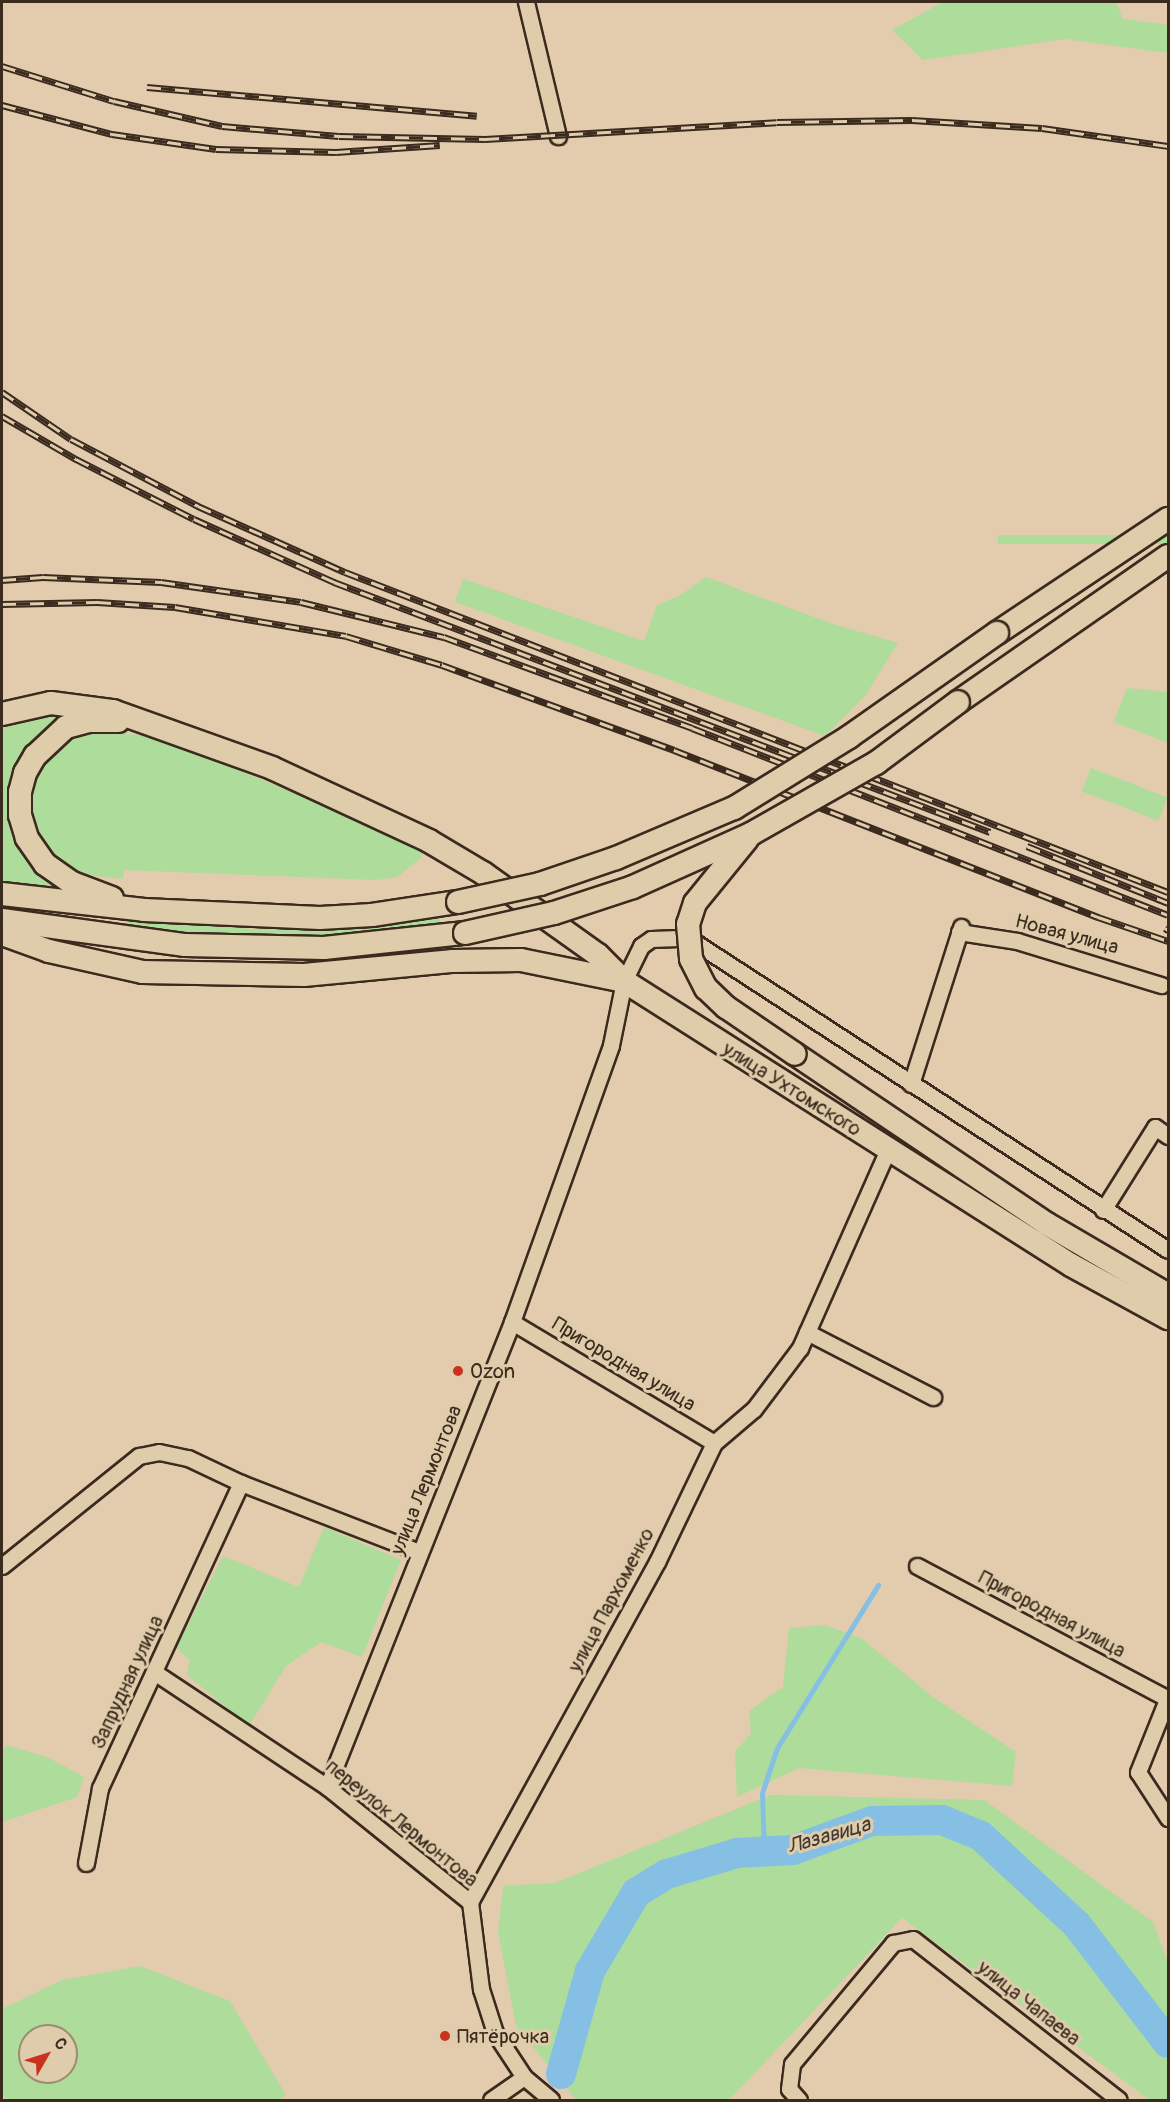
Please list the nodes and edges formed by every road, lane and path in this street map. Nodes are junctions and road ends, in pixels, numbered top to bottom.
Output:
1 (526, 2) edge
2 (558, 136) dead end
3 (1168, 519) edge
4 (1168, 556) edge
5 (2, 714) edge
6 (149, 724) junction
7 (751, 834) junction
8 (2, 894) edge
9 (144, 910) junction
10 (2, 920) edge
11 (2, 934) edge
12 (624, 981) junction
13 (1161, 985) dead end
14 (911, 1084) junction
15 (1168, 1136) edge
16 (888, 1149) junction
17 (1103, 1210) junction
18 (1168, 1250) edge
19 (1168, 1294) edge
20 (1168, 1318) edge
21 (512, 1322) junction
22 (807, 1332) junction
23 (933, 1397) dead end
24 (714, 1443) junction
25 (241, 1483) junction
26 (419, 1552) junction
27 (2, 1566) edge
28 (916, 1566) dead end
29 (154, 1672) junction
30 (1168, 1698) edge
31 (327, 1787) junction
32 (1168, 1818) edge
33 (86, 1863) dead end
34 (470, 1902) junction
35 (524, 2077) junction
36 (490, 2100) edge
37 (551, 2100) edge
38 (799, 2100) edge
39 (1119, 2100) edge

1 - 2 street
3 - 9 main road, bridge
4 - 7 main road, bridge
5 - 6 main road
6 - 9 main road
6 - 12 main road, улица Ухтомского
7 - 10 main road, bridge
7 - 19 main road, bridge
8 - 9 main road
11 - 12 main road
12 - 14 street, улица Лермонтова
12 - 16 main road, улица Ухтомского
12 - 21 street, улица Лермонтова
13 - 14 street, Новая улица
14 - 17 street, улица Лермонтова
15 - 17 street
16 - 20 main road, улица Ухтомского
16 - 22 street, улица Пархоменко
17 - 18 street, улица Лермонтова
21 - 24 street, Пригородная улица
21 - 26 street, улица Лермонтова
22 - 23 street
22 - 24 street, улица Пархоменко
24 - 34 street, улица Пархоменко
25 - 26 street
25 - 27 street
25 - 29 street, Запрудная улица
26 - 31 street, улица Лермонтова
28 - 30 street, Пригородная улица
29 - 31 street, переулок Лермонтова
29 - 33 street, Запрудная улица
30 - 32 street
31 - 34 street, переулок Лермонтова
34 - 35 street, переулок Лермонтова
35 - 36 street
35 - 37 street, переулок Лермонтова
38 - 39 street, улица Чапаева

